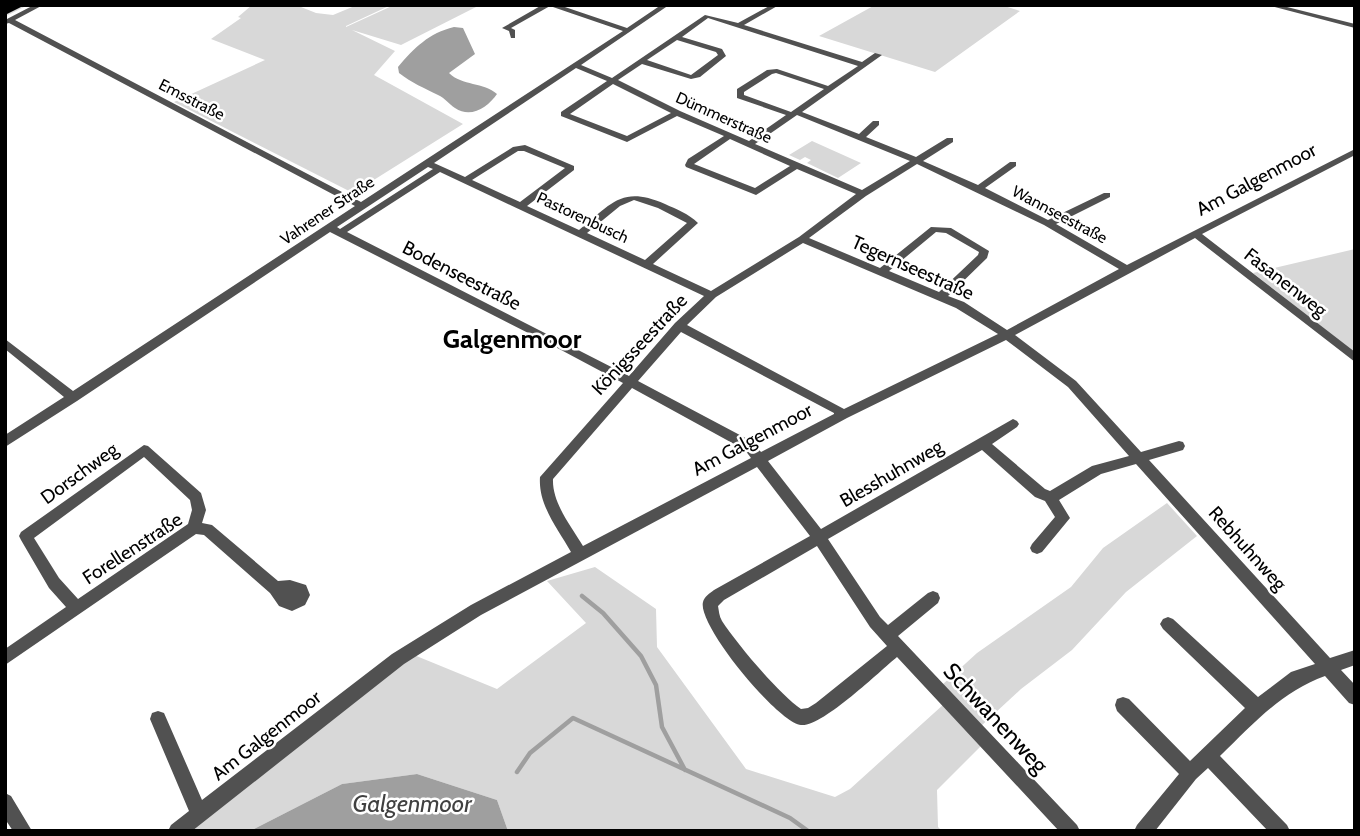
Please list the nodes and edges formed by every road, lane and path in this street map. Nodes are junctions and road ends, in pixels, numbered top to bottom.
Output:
1 (11, 5) edge
2 (20, 5) edge
3 (40, 5) edge
4 (549, 5) edge
5 (666, 5) edge
6 (776, 5) edge
7 (1270, 5) edge
8 (6, 16) edge
9 (740, 25) junction
10 (1355, 26) edge
11 (628, 30) junction
12 (513, 37) dead end
13 (676, 37) junction
14 (878, 55) dead end
15 (642, 61) junction
16 (574, 65) junction
17 (863, 65) junction
18 (613, 80) junction
19 (830, 89) junction
20 (677, 113) junction
21 (795, 114) junction
22 (876, 123) dead end
23 (730, 136) junction
24 (861, 137) junction
25 (950, 140) dead end
26 (750, 144) junction
27 (1355, 151) edge
28 (915, 160) junction
29 (427, 163) junction
30 (1013, 164) dead end
31 (797, 165) junction
32 (440, 169) junction
33 (466, 180) junction
34 (978, 189) junction
35 (863, 194) junction
36 (1107, 195) dead end
37 (361, 206) junction
38 (521, 206) junction
39 (1048, 224) junction
40 (335, 230) junction
41 (580, 234) junction
42 (1196, 234) junction
43 (802, 239) junction
44 (646, 264) junction
45 (1127, 269) junction
46 (882, 272) junction
47 (712, 295) junction
48 (941, 297) junction
49 (679, 326) junction
50 (1006, 335) junction
51 (5, 343) edge
52 (1355, 358) edge
53 (628, 382) junction
54 (73, 398) junction
55 (843, 415) junction
56 (1013, 424) dead end
57 (5, 442) edge
58 (982, 443) junction
59 (1179, 446) dead end
60 (1138, 458) junction
61 (760, 459) junction
62 (1050, 498) junction
63 (194, 528) junction
64 (819, 537) junction
65 (1037, 548) dead end
66 (580, 554) junction
67 (275, 588) dead end
68 (933, 598) dead end
69 (76, 608) junction
70 (1168, 624) dead end
71 (892, 642) junction
72 (1355, 657) edge
73 (5, 658) edge
74 (1328, 666) junction
75 (1355, 696) edge
76 (1123, 705) dead end
77 (1257, 708) junction
78 (158, 719) dead end
79 (1208, 756) junction
80 (1189, 773) junction
81 (5, 802) edge
82 (199, 814) junction
83 (23, 831) edge
84 (177, 831) edge
85 (1070, 831) edge
86 (1143, 831) edge
87 (1281, 831) edge

1 - 8 highway
2 - 8 highway
3 - 8 street
4 - 11 street
4 - 12 street
5 - 11 street, Vahrener Straße
6 - 9 street
7 - 10 street
8 - 37 street, Emsstraße
9 - 13 street
9 - 17 street
11 - 16 street, Vahrener Straße
13 - 15 street
13 - 15 street
14 - 17 street
15 - 18 street
16 - 18 street, Dümmerstraße
16 - 29 street, Vahrener Straße
17 - 19 street
18 - 20 street, Dümmerstraße
18 - 20 street
19 - 21 street
19 - 21 street, Wannseestraße
20 - 23 street, Dümmerstraße
21 - 24 street, Wannseestraße
21 - 26 street
22 - 24 street
23 - 26 street, Dümmerstraße
23 - 31 street
24 - 28 street, Wannseestraße
25 - 28 street
26 - 31 street, Dümmerstraße
27 - 42 street, Am Galgenmoor
28 - 34 street, Wannseestraße
28 - 35 street, Königsseestraße
29 - 32 street, Pastorenbusch
29 - 37 street, Vahrener Straße
30 - 34 street, Wannseestraße
31 - 35 street, Dümmerstraße
32 - 33 street, Pastorenbusch
32 - 40 street
33 - 38 street, Pastorenbusch
33 - 38 street
34 - 39 street, Wannseestraße
35 - 43 street, Königsseestraße
36 - 39 street
37 - 40 street, Vahrener Straße
38 - 41 street, Pastorenbusch
39 - 45 street, Wannseestraße
40 - 53 street, Bodenseestraße
40 - 54 street, Vahrener Straße
41 - 44 street, Pastorenbusch
41 - 44 street
42 - 45 street, Am Galgenmoor
42 - 52 street, Fasanenweg
43 - 46 street, Tegernseestraße
43 - 47 street, Königsseestraße
44 - 47 street, Pastorenbusch
45 - 50 street, Am Galgenmoor
46 - 48 street, Tegernseestraße
46 - 48 street
47 - 49 street, Königsseestraße
48 - 50 street, Tegernseestraße
49 - 53 street, Königsseestraße
49 - 55 street
50 - 55 street, Am Galgenmoor
50 - 60 street, Rebhuhnweg
51 - 54 street
53 - 61 street, Bodenseestraße
53 - 66 street, Königsseestraße
54 - 57 street, Vahrener Straße
55 - 61 street, Am Galgenmoor
56 - 58 street, Blesshuhnweg
58 - 62 street
58 - 64 street, Blesshuhnweg
59 - 60 street
60 - 62 street
60 - 74 street, Rebhuhnweg
61 - 64 street, Schwanenweg
61 - 66 street, Am Galgenmoor
62 - 65 street
63 - 67 street, Forellenstraße
63 - 69 street, Forellenstraße
63 - 69 street, Dorschweg
64 - 71 street, Schwanenweg
64 - 71 street, Blesshuhnweg
66 - 82 street, Am Galgenmoor
68 - 71 street
69 - 73 street, Forellenstraße
70 - 77 street
71 - 85 street, Schwanenweg
72 - 74 street
74 - 75 street, Rebhuhnweg
74 - 77 street
76 - 80 street
77 - 79 street
78 - 82 street, Am Galgenmoor
79 - 80 street
79 - 87 street
80 - 86 street
81 - 83 street
82 - 84 street, Am Galgenmoor

